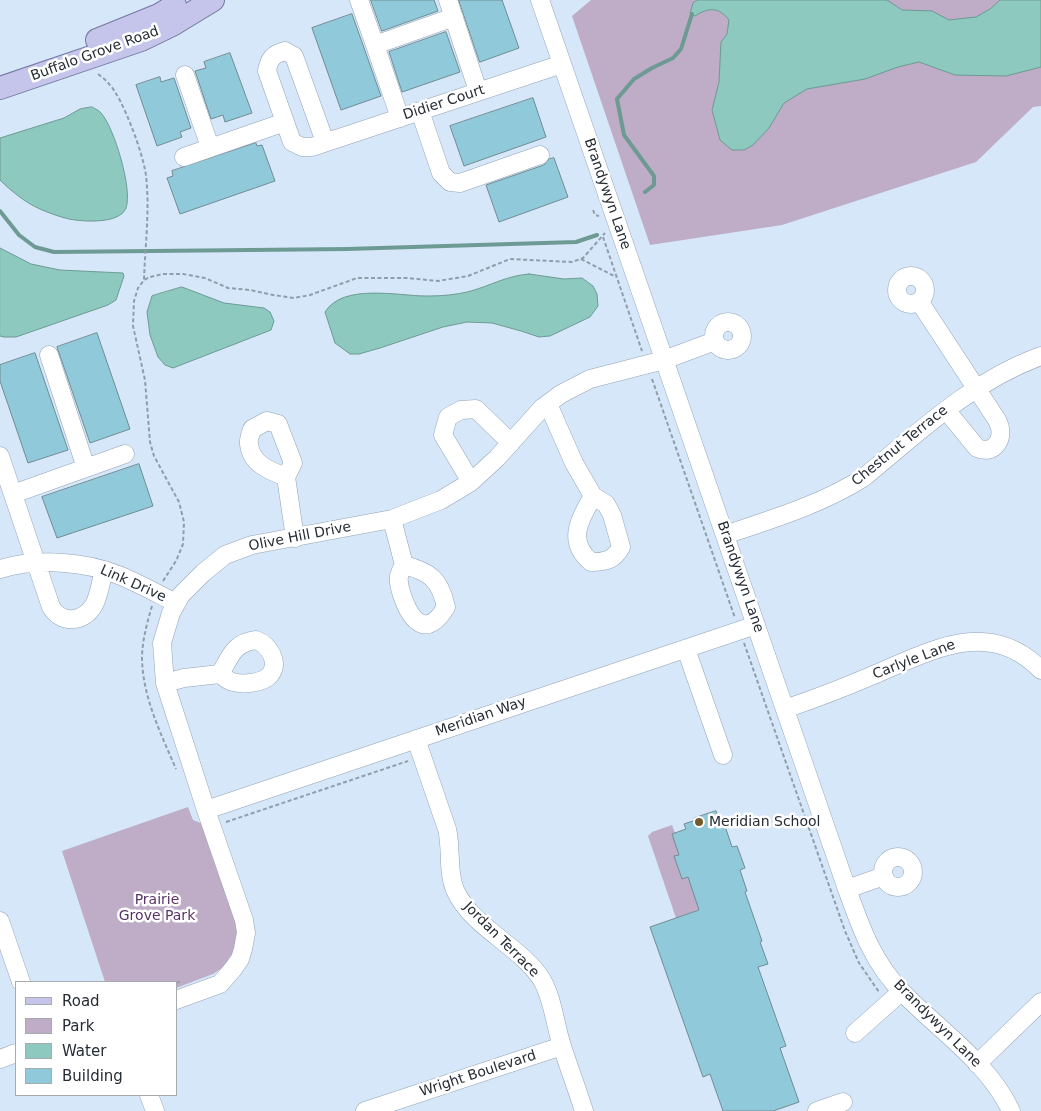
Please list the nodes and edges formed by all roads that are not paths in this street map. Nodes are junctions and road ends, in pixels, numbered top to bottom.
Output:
1 (185, 0) edge
2 (213, 0) edge
3 (359, 0) edge
4 (448, 0) edge
5 (540, 0) edge
6 (454, 17) junction
7 (375, 45) junction
8 (562, 64) junction
9 (0, 72) edge
10 (185, 75) dead end
11 (0, 88) edge
12 (478, 91) junction
13 (420, 111) junction
14 (400, 118) junction
15 (285, 122) junction
16 (325, 142) junction
17 (210, 147) junction
18 (540, 155) dead end
19 (184, 157) dead end
20 (919, 301) dead end
21 (715, 341) dead end
22 (48, 355) dead end
23 (1041, 356) edge
24 (664, 360) junction
25 (976, 389) junction
26 (548, 404) junction
27 (946, 410) junction
28 (511, 443) junction
29 (125, 454) dead end
30 (0, 456) edge
31 (86, 468) junction
32 (286, 477) dead end
33 (472, 482) junction
34 (13, 494) junction
35 (593, 496) dead end
36 (392, 520) junction
37 (725, 535) junction
38 (295, 538) junction
39 (37, 562) junction
40 (404, 565) dead end
41 (0, 569) edge
42 (104, 570) junction
43 (176, 603) junction
44 (756, 625) junction
45 (686, 648) junction
46 (1041, 670) edge
47 (220, 674) dead end
48 (165, 683) junction
49 (785, 709) junction
50 (416, 739) junction
51 (723, 755) dead end
52 (206, 810) junction
53 (884, 876) dead end
54 (847, 889) junction
55 (0, 921) edge
56 (21, 981) edge
57 (902, 992) junction
58 (178, 999) edge
59 (1041, 1002) edge
60 (855, 1033) dead end
61 (562, 1046) junction
62 (15, 1053) edge
63 (0, 1059) edge
64 (977, 1064) junction
65 (149, 1096) edge
66 (843, 1102) dead end
67 (155, 1111) edge
68 (365, 1111) edge
69 (584, 1111) edge
70 (816, 1111) edge
71 (1011, 1111) edge

1 - 9 main road, Buffalo Grove Road
2 - 11 main road, Buffalo Grove Road
3 - 7 street
4 - 6 street
5 - 8 street, Brandywyn Lane
6 - 7 street
6 - 12 street
7 - 14 street
8 - 12 street, Didier Court
8 - 24 street, Brandywyn Lane
10 - 17 street
12 - 13 street, Didier Court
13 - 14 street, Didier Court
13 - 18 street
14 - 16 street, Didier Court
15 - 16 street, Didier Court
15 - 16 street, Didier Court
15 - 17 street
17 - 19 street
20 - 25 street
21 - 24 street, Olive Hill Drive
22 - 31 street
23 - 25 street, Chestnut Terrace
24 - 26 street, Olive Hill Drive
24 - 37 street, Brandywyn Lane
25 - 27 street, Chestnut Terrace
25 - 27 street
26 - 28 street, Olive Hill Drive
26 - 35 street
27 - 37 street, Chestnut Terrace
28 - 33 street, Olive Hill Drive
28 - 33 street
29 - 31 street
30 - 34 street
31 - 34 street
32 - 38 street
33 - 36 street, Olive Hill Drive
34 - 39 street
36 - 38 street, Olive Hill Drive
36 - 40 street
37 - 44 street, Brandywyn Lane
38 - 43 street, Olive Hill Drive
39 - 41 street, Link Drive
39 - 42 street, Link Drive
39 - 42 street
42 - 43 street, Link Drive
43 - 48 street, Olive Hill Drive
44 - 45 street, Meridian Way
44 - 49 street, Brandywyn Lane
45 - 50 street, Meridian Way
45 - 51 street
46 - 49 street, Carlyle Lane
47 - 48 street
48 - 52 street, Olive Hill Drive
49 - 54 street, Brandywyn Lane
50 - 52 street, Meridian Way
50 - 61 street, Jordan Terrace
52 - 58 street, Olive Hill Drive
53 - 54 street
54 - 57 street, Brandywyn Lane
55 - 56 street
57 - 60 street
57 - 64 street, Brandywyn Lane
59 - 64 street
61 - 68 street, Wright Boulevard
61 - 69 street, Jordan Terrace
62 - 63 street
64 - 71 street, Brandywyn Lane
65 - 67 street
66 - 70 street

